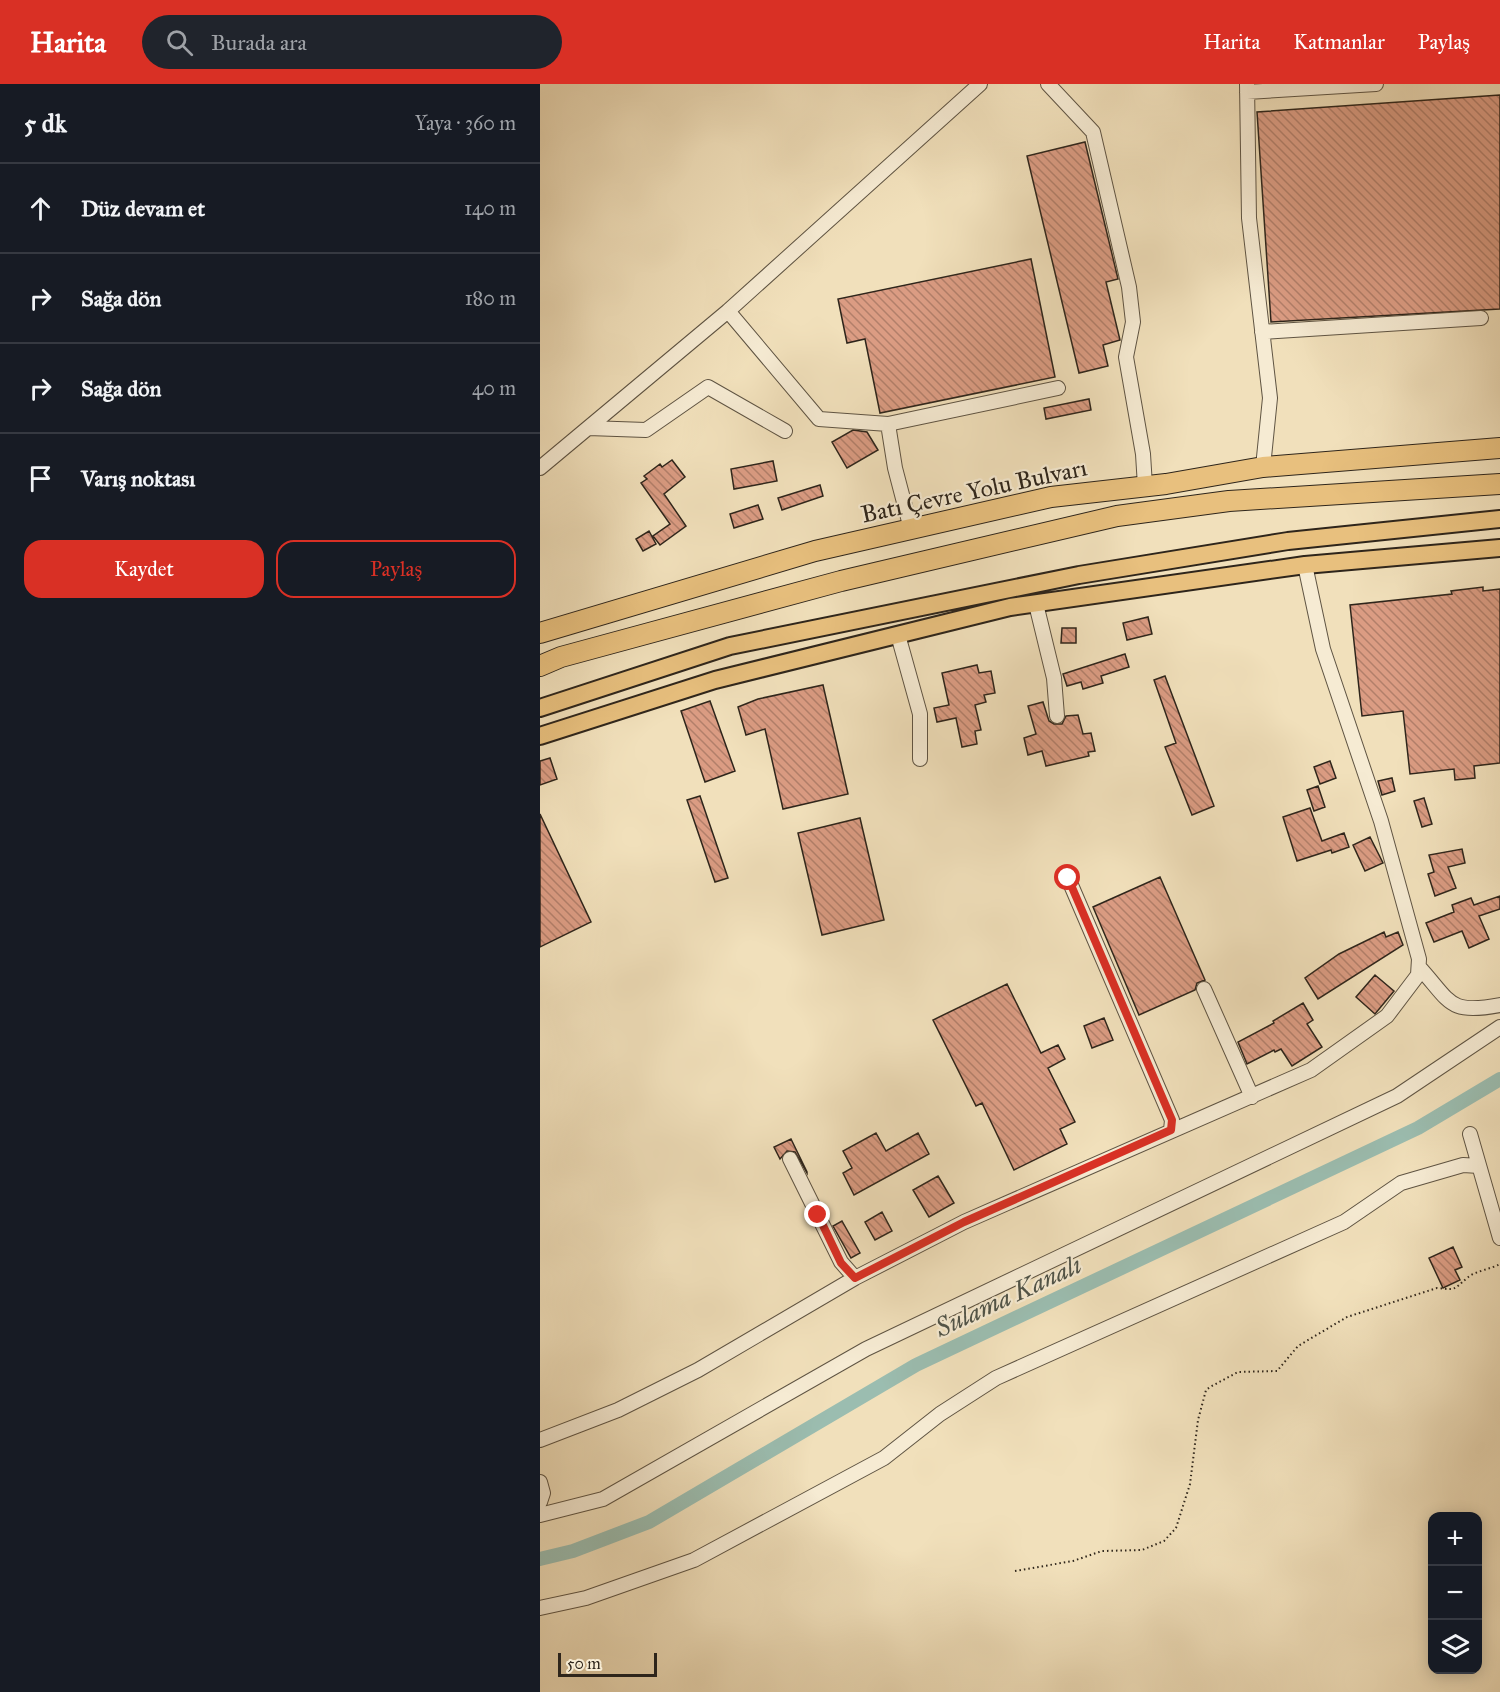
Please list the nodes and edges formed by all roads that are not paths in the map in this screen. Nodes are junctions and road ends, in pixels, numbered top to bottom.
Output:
1 (980, 84) edge
2 (1048, 84) edge
3 (1376, 84) edge
4 (1247, 88) edge
5 (728, 311) junction
6 (1481, 318) dead end
7 (1262, 332) junction
8 (1058, 388) dead end
9 (888, 424) junction
10 (588, 428) junction
11 (786, 431) dead end
12 (1500, 448) edge
13 (1263, 467) junction
14 (540, 468) edge
15 (1500, 484) edge
16 (1145, 486) junction
17 (1500, 519) edge
18 (910, 529) junction
19 (1500, 548) edge
20 (1305, 565) junction
21 (1036, 604) junction
22 (540, 633) edge
23 (897, 635) junction
24 (540, 666) edge
25 (540, 708) edge
26 (1057, 716) dead end
27 (540, 736) edge
28 (920, 759) dead end
29 (1068, 878) dead end
30 (1419, 967) junction
31 (1204, 989) dead end
32 (1500, 1005) edge
33 (1500, 1027) edge
34 (1252, 1097) junction
35 (1171, 1130) junction
36 (1470, 1134) dead end
37 (790, 1160) dead end
38 (1479, 1166) junction
39 (1500, 1238) edge
40 (855, 1278) junction
41 (540, 1440) edge
42 (540, 1482) edge
43 (540, 1502) edge
44 (540, 1515) edge
45 (540, 1608) edge

1 - 5 street
2 - 16 street
3 - 4 street
4 - 7 street
5 - 9 street
5 - 10 street
6 - 7 street
7 - 13 street
8 - 9 street
9 - 18 street
10 - 11 street
10 - 14 street
12 - 13 highway, Batı Çevre Yolu Bulvarı
13 - 16 highway, Batı Çevre Yolu Bulvarı
15 - 24 highway
16 - 18 highway, Batı Çevre Yolu Bulvarı
17 - 25 main road
18 - 22 highway, Batı Çevre Yolu Bulvarı
19 - 20 main road
20 - 21 main road
20 - 30 street
21 - 23 main road
21 - 26 street
23 - 27 main road
23 - 28 street
29 - 35 street
30 - 32 street
30 - 34 street
31 - 34 street
33 - 44 street
34 - 35 street
35 - 40 street
36 - 38 street
37 - 40 street
38 - 39 street
38 - 45 street
40 - 41 street
42 - 43 street

